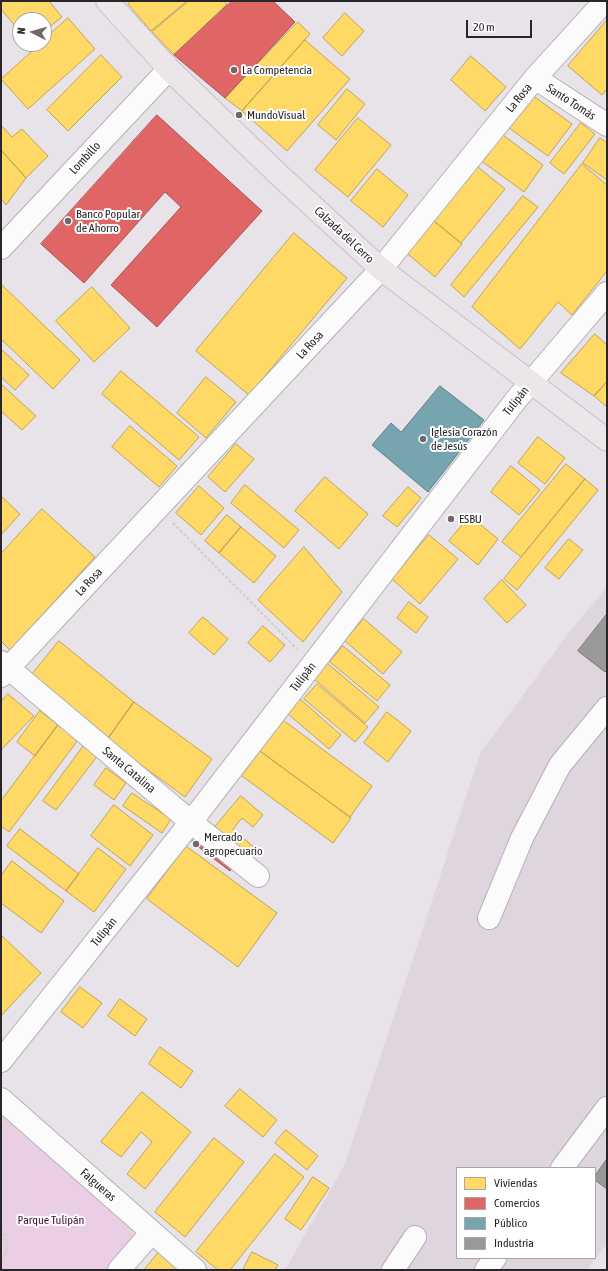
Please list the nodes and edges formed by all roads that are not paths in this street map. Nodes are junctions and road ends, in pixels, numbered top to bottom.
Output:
1 (107, 1) edge
2 (605, 1) edge
3 (169, 68) junction
4 (535, 78) junction
5 (607, 125) edge
6 (1, 248) edge
7 (380, 269) junction
8 (607, 293) edge
9 (531, 383) junction
10 (607, 440) edge
11 (3, 669) edge
12 (607, 708) edge
13 (192, 822) junction
14 (258, 876) dead end
15 (489, 918) dead end
16 (1, 1061) edge
17 (1, 1099) edge
18 (607, 1108) edge
19 (563, 1167) edge
20 (152, 1232) junction
21 (415, 1237) dead end
22 (494, 1259) edge
23 (119, 1270) edge
24 (195, 1270) edge
25 (393, 1270) edge
26 (486, 1270) edge

1 - 3 main road, Calzada del Cerro
2 - 4 street, La Rosa
3 - 6 street, Lombillo
3 - 7 main road, Calzada del Cerro
4 - 5 street, Santo Tomás
4 - 7 street, La Rosa
7 - 9 main road, Calzada del Cerro
7 - 11 street, La Rosa
8 - 9 street, Tulipán
9 - 10 main road, Calzada del Cerro
9 - 13 street, Tulipán
11 - 13 street, Santa Catalina
12 - 15 street
13 - 14 street, Santa Catalina
13 - 16 street, Tulipán
17 - 20 street, Falgueras
18 - 19 street
20 - 23 street
20 - 24 street, Falgueras
21 - 25 street
22 - 26 street

